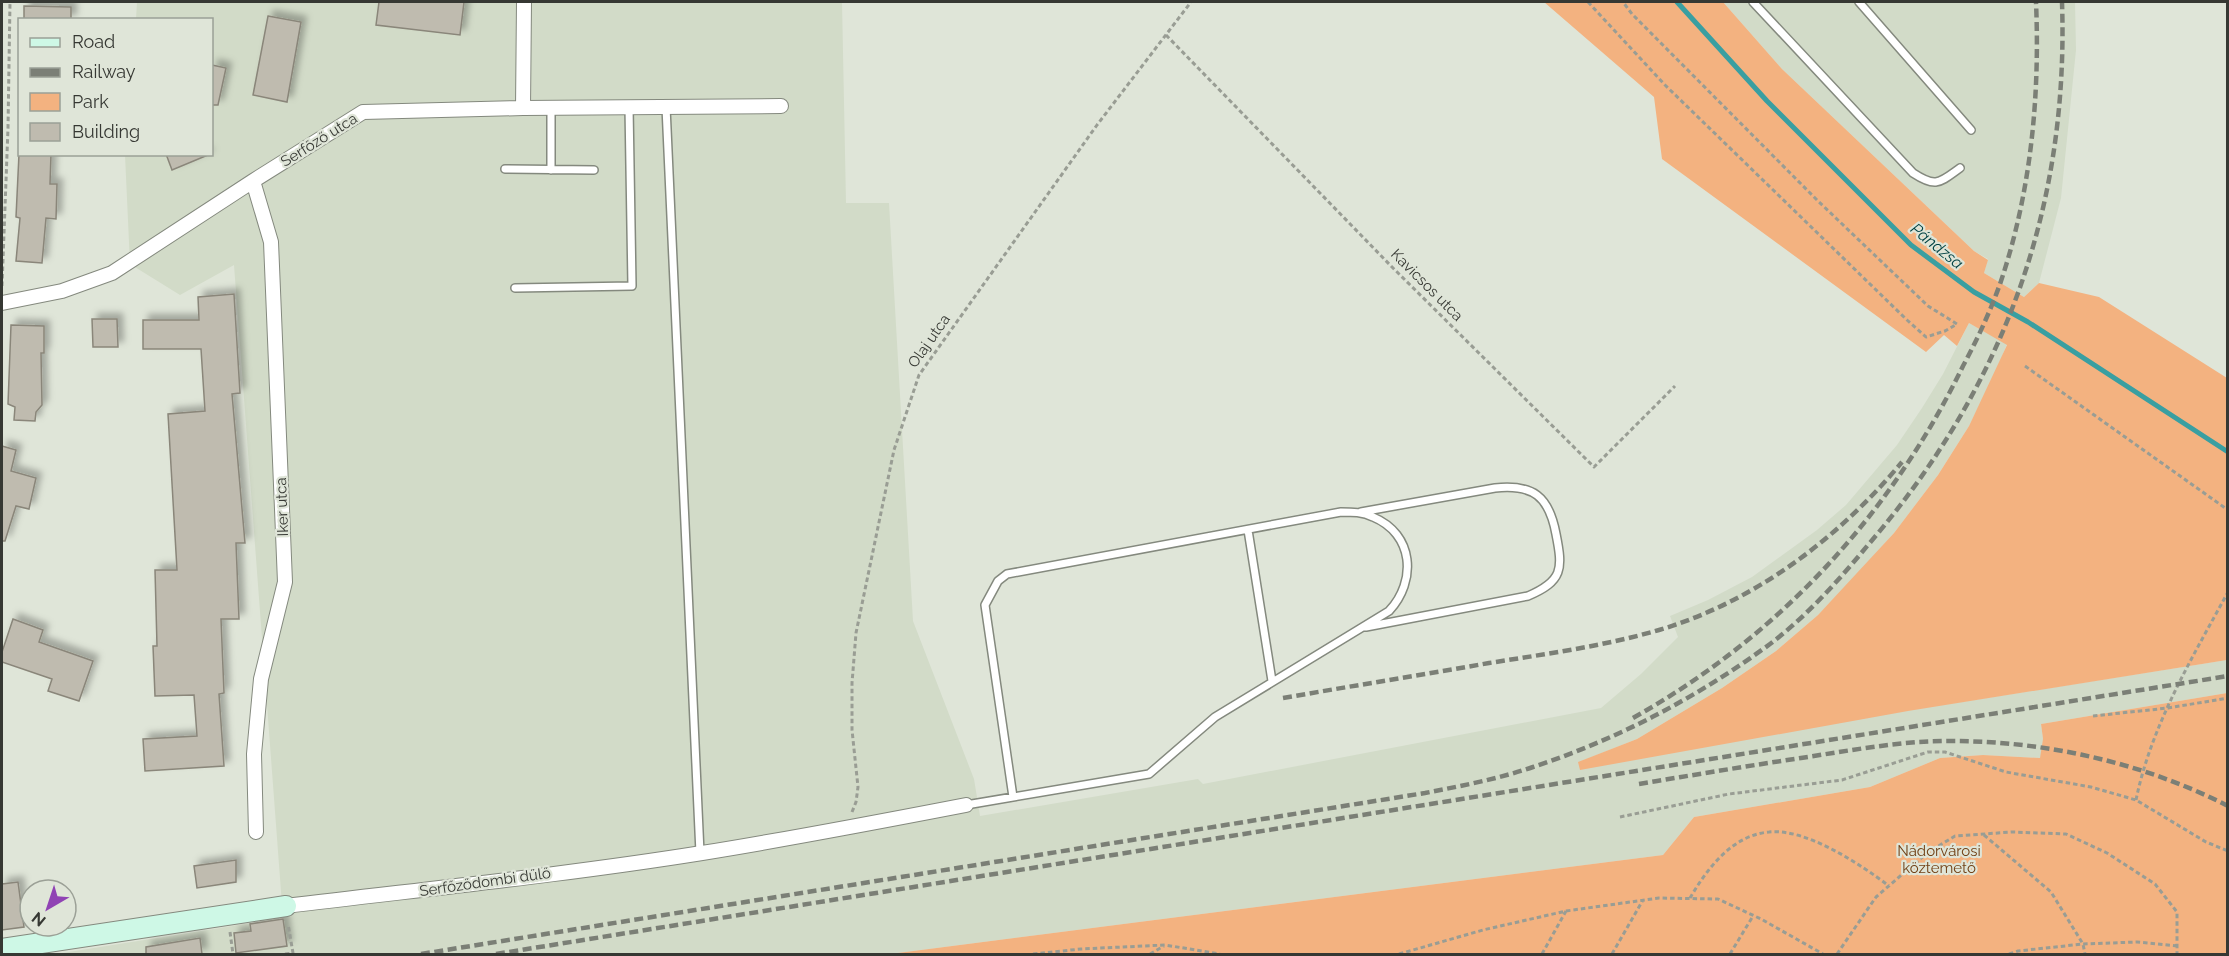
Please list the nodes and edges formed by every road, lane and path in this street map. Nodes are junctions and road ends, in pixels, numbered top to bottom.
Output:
1 (9, 2) edge
2 (524, 2) edge
3 (1191, 2) edge
4 (1588, 2) edge
5 (1623, 2) edge
6 (1753, 2) edge
7 (1859, 2) edge
8 (1166, 35) junction
9 (780, 106) dead end
10 (551, 107) junction
11 (629, 107) junction
12 (666, 107) junction
13 (523, 108) junction
14 (1971, 130) dead end
15 (1960, 168) dead end
16 (505, 169) dead end
17 (551, 170) junction
18 (594, 170) dead end
19 (253, 181) junction
20 (2, 286) edge
21 (515, 288) dead end
22 (2, 303) edge
23 (2025, 366) dead end
24 (1675, 386) dead end
25 (2228, 510) edge
26 (1359, 512) junction
27 (1248, 530) junction
28 (2228, 592) edge
29 (1361, 628) junction
30 (1272, 681) junction
31 (2228, 698) edge
32 (2168, 708) junction
33 (2093, 716) dead end
34 (1013, 797) junction
35 (2136, 800) junction
36 (966, 805) joint
37 (1620, 817) dead end
38 (841, 829) junction
39 (256, 832) dead end
40 (1984, 835) junction
41 (2228, 851) edge
42 (700, 853) junction
43 (1889, 886) junction
44 (1690, 898) junction
45 (1643, 900) junction
46 (286, 906) junction
47 (1566, 911) junction
48 (1753, 916) junction
49 (1165, 945) junction
50 (2083, 945) junction
51 (2178, 946) junction
52 (2, 949) edge
53 (285, 954) edge
54 (1034, 954) edge
55 (1150, 954) edge
56 (1220, 954) edge
57 (1399, 954) edge
58 (1542, 954) edge
59 (1612, 954) edge
60 (1730, 954) edge
61 (1823, 954) edge
62 (1837, 954) edge
63 (2009, 954) edge
64 (2085, 954) edge
65 (2177, 954) edge

1 - 20 path
2 - 13 street
3 - 8 path, Olaj utca
4 - 5 path
6 - 15 lane
7 - 14 lane
8 - 24 path, Kavicsos utca
8 - 38 path, Olaj utca
9 - 12 street, Serfőző utca
10 - 11 street, Serfőző utca
10 - 13 street, Serfőző utca
10 - 17 lane
11 - 12 street, Serfőző utca
11 - 21 lane
12 - 42 lane
13 - 19 street, Serfőző utca
16 - 17 lane
17 - 18 lane
19 - 22 street, Serfőző utca
19 - 39 street, Iker utca
23 - 25 path
26 - 27 lane
26 - 29 lane
26 - 29 lane
27 - 30 lane
27 - 34 lane
28 - 32 path
29 - 30 lane
30 - 34 lane
31 - 32 path
32 - 33 path
32 - 35 path
34 - 36 lane
35 - 37 path
35 - 41 path
36 - 38 street, Serfőződombi dűlő
38 - 42 street, Serfőződombi dűlő
40 - 43 path
40 - 50 path
40 - 51 path
42 - 46 street, Serfőződombi dűlő
43 - 44 path
43 - 62 path
44 - 45 path
44 - 48 path
45 - 47 path
45 - 59 path
46 - 52 street, Serfőződombi dűlő
46 - 53 path
47 - 57 path
47 - 58 path
48 - 60 path
48 - 61 path
49 - 54 path
49 - 55 path
49 - 56 path
50 - 51 path
50 - 63 path
50 - 64 path
51 - 65 path

